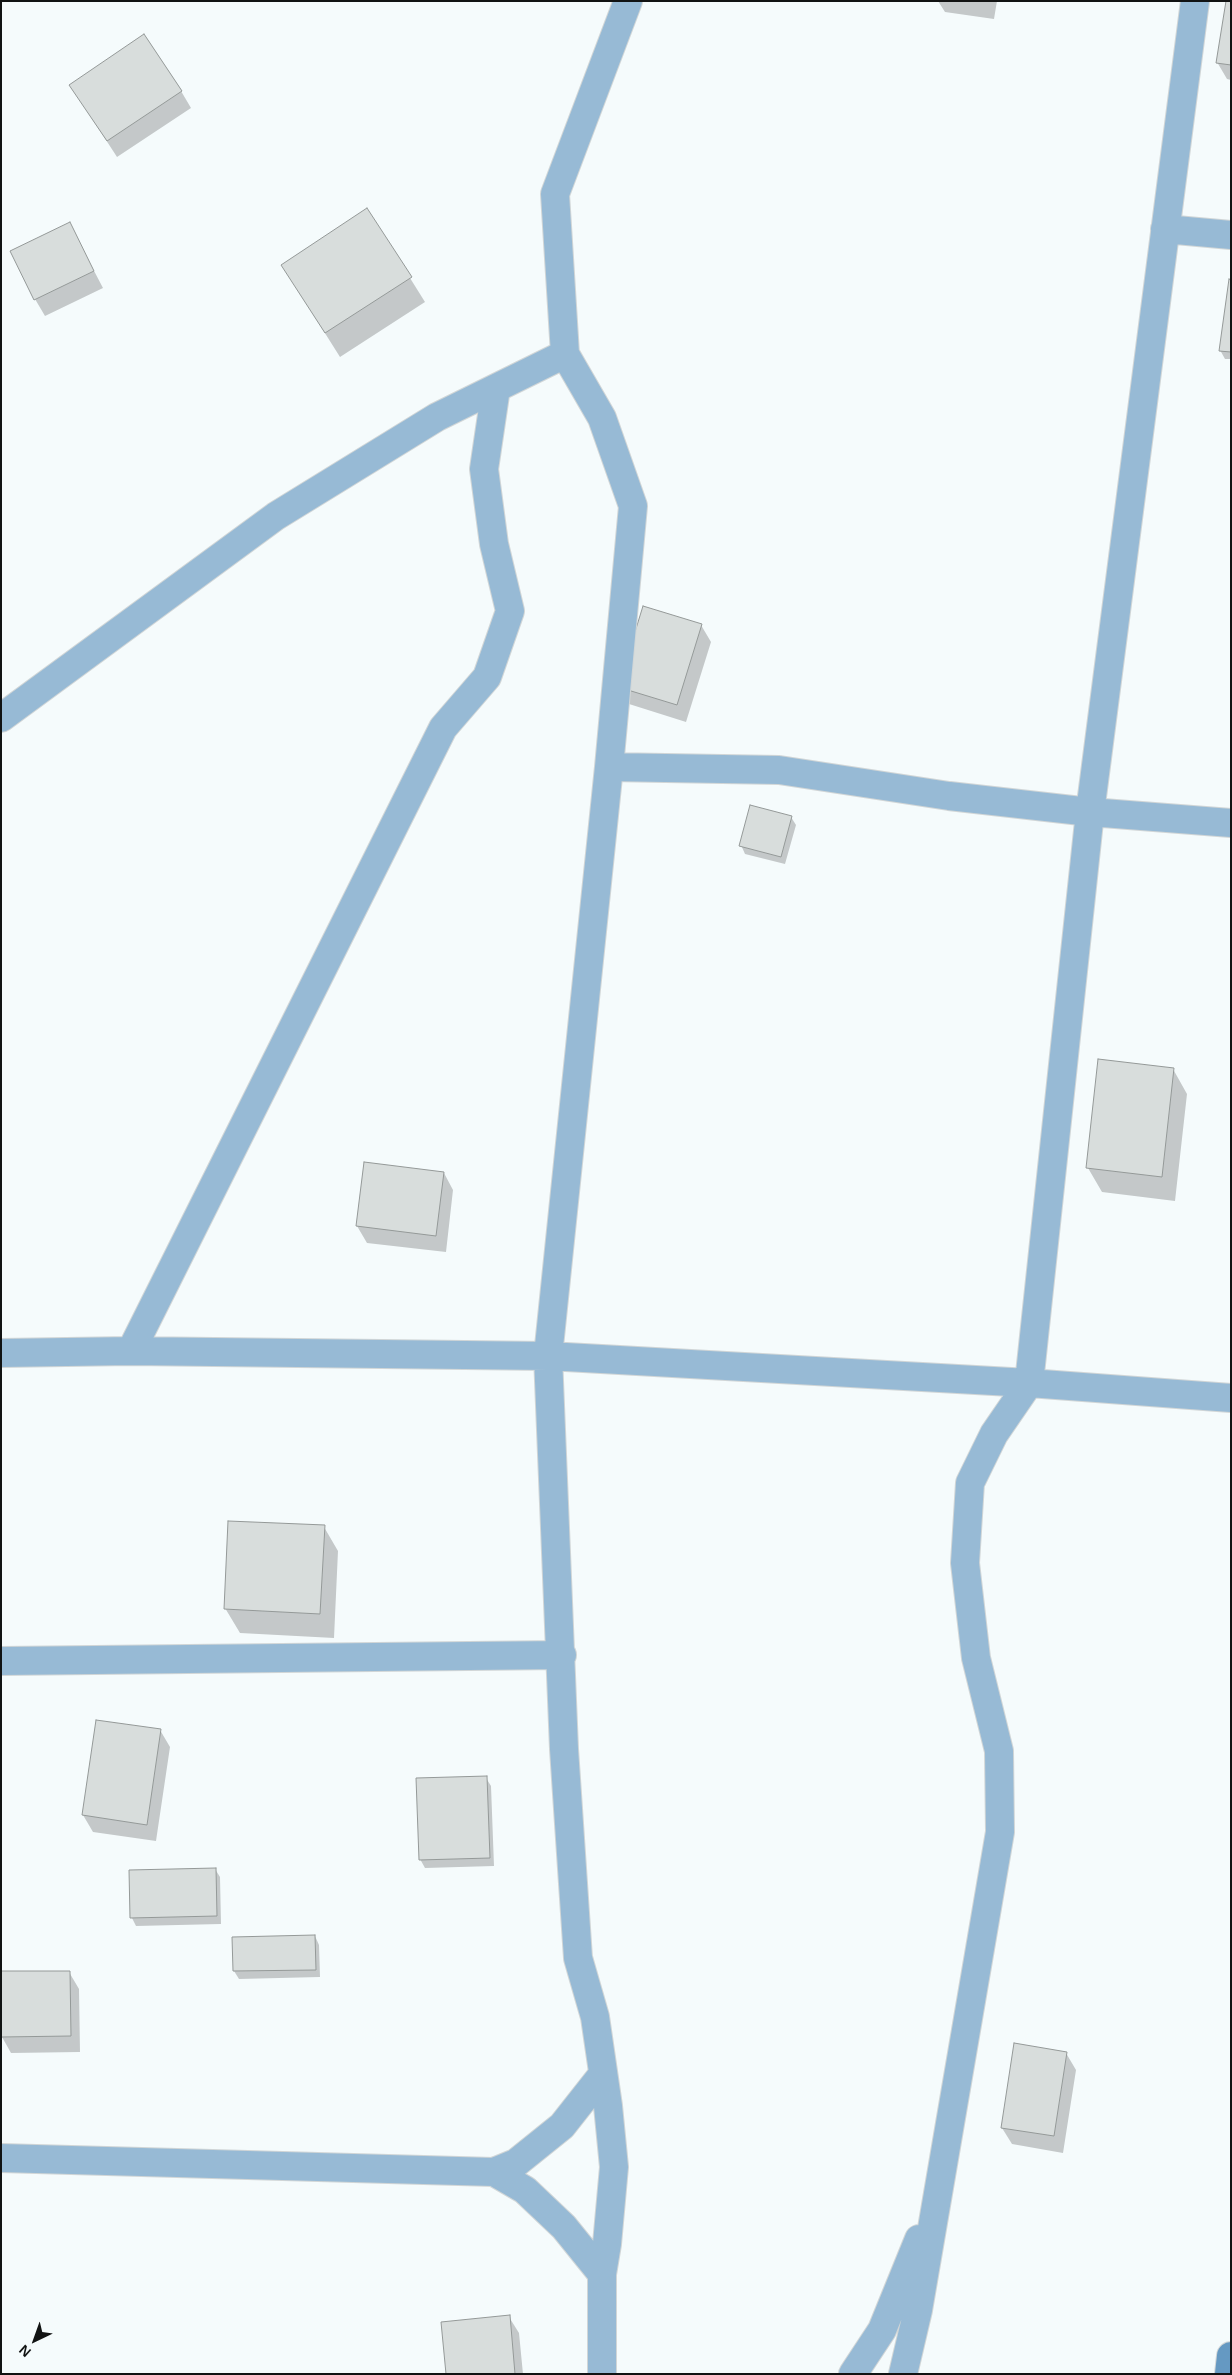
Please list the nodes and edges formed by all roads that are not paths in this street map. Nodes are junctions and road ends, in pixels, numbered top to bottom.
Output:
1 (628, 1) edge
2 (1195, 1) edge
3 (1165, 230) junction
4 (1231, 235) edge
5 (565, 354) junction
6 (496, 388) junction
7 (1, 718) edge
8 (609, 766) junction
9 (1090, 812) junction
10 (1231, 823) edge
11 (131, 1351) junction
12 (1, 1353) edge
13 (548, 1356) junction
14 (1029, 1383) junction
15 (1231, 1398) edge
16 (562, 1655) junction
17 (1, 1661) edge
18 (603, 2074) junction
19 (1, 2158) edge
20 (494, 2172) junction
21 (938, 2192) junction
22 (602, 2274) junction
23 (1231, 2356) edge
24 (602, 2374) edge
25 (853, 2374) edge
26 (903, 2374) edge
27 (1228, 2374) edge

1 - 5 street
2 - 3 street
3 - 4 street
3 - 9 street
5 - 6 street
5 - 8 street
6 - 7 street
6 - 11 street
8 - 9 street
8 - 13 street
9 - 10 street
9 - 14 street
11 - 12 street
11 - 13 street
13 - 14 street
13 - 16 street
14 - 15 street
14 - 21 street
16 - 17 street
16 - 18 street
18 - 20 street
18 - 22 street
19 - 20 street
20 - 22 street
21 - 25 street
21 - 26 street
22 - 24 street
23 - 27 street

